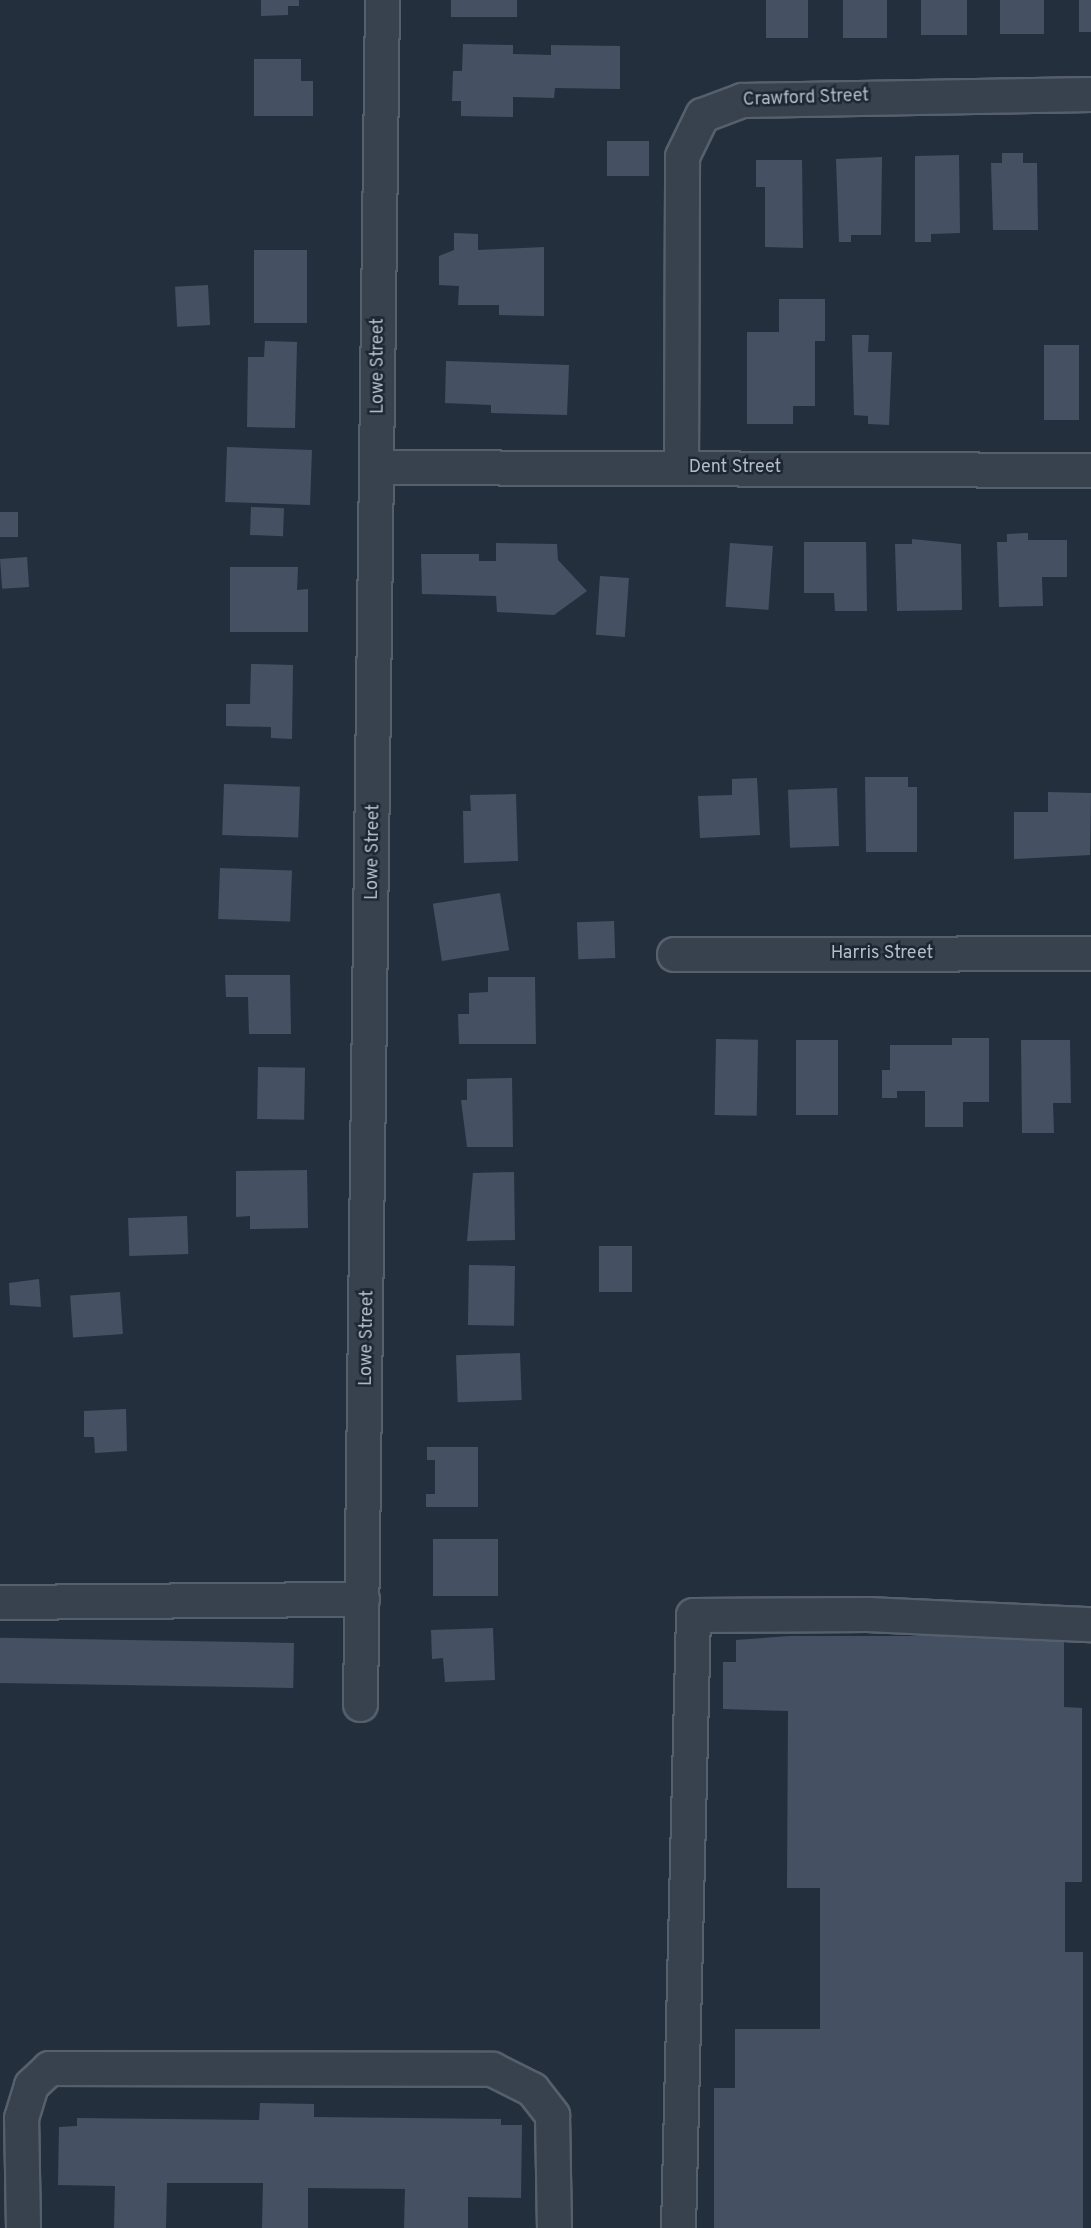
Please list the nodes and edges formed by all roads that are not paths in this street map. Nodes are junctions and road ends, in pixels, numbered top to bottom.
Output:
1 (382, 0) edge
2 (1091, 94) edge
3 (378, 467) junction
4 (681, 468) junction
5 (1091, 470) edge
6 (1091, 953) edge
7 (674, 954) dead end
8 (362, 1599) junction
9 (0, 1602) edge
10 (1091, 1624) edge
11 (360, 1704) dead end
12 (23, 2228) edge
13 (554, 2228) edge
14 (678, 2228) edge

1 - 3 street, Lowe Street
2 - 4 street, Crawford Street
3 - 4 street, Dent Street
3 - 8 street, Lowe Street
4 - 5 street, Dent Street
6 - 7 street, Harris Street
8 - 9 street
8 - 11 street, Lowe Street
10 - 14 street
12 - 13 street

